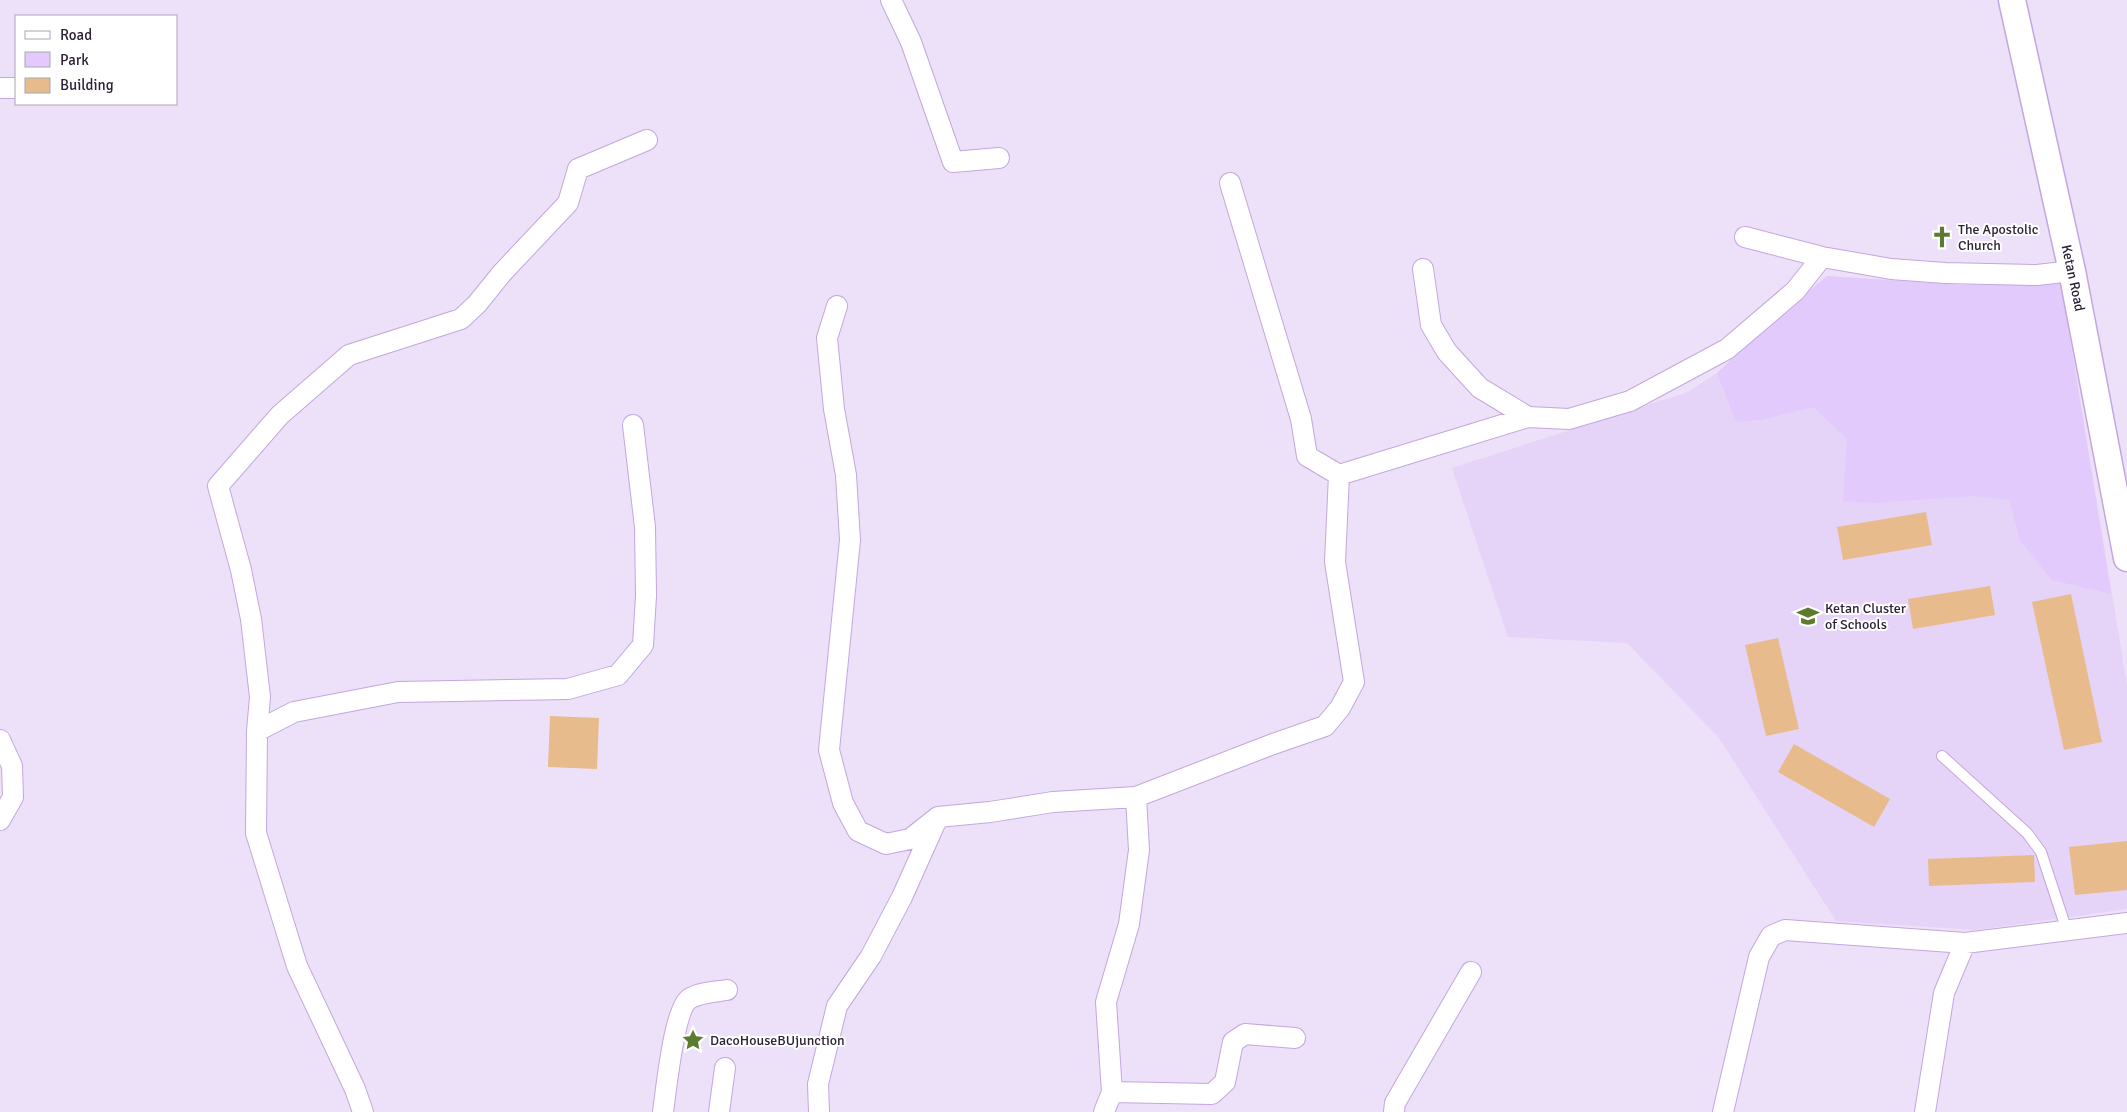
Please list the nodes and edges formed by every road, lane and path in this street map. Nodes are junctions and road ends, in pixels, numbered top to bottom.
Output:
1 (891, 0) edge
2 (2012, 0) edge
3 (0, 88) edge
4 (15, 88) edge
5 (647, 140) dead end
6 (999, 158) dead end
7 (1230, 183) dead end
8 (1745, 237) dead end
9 (1822, 258) junction
10 (1423, 269) dead end
11 (2072, 271) junction
12 (837, 306) dead end
13 (1528, 417) junction
14 (633, 425) dead end
15 (1339, 475) junction
16 (2127, 558) edge
17 (257, 731) junction
18 (0, 740) edge
19 (1942, 756) dead end
20 (1136, 797) junction
21 (938, 817) junction
22 (0, 820) edge
23 (2127, 923) edge
24 (2067, 931) junction
25 (1965, 943) junction
26 (1471, 972) dead end
27 (727, 990) dead end
28 (1295, 1038) dead end
29 (725, 1068) dead end
30 (1112, 1092) junction
31 (363, 1112) edge
32 (663, 1112) edge
33 (719, 1112) edge
34 (819, 1112) edge
35 (1104, 1112) edge
36 (1394, 1112) edge
37 (1723, 1112) edge
38 (1925, 1112) edge

1 - 6 street
2 - 11 street, Ketan Road
3 - 4 street
5 - 17 street
7 - 15 street
8 - 9 street
9 - 11 street
9 - 13 street
10 - 13 street
11 - 16 street, Ketan Road
12 - 21 street
13 - 15 street
14 - 17 street
15 - 20 street
17 - 31 street
18 - 22 street
19 - 24 lane
20 - 21 street
20 - 30 street
21 - 34 street
23 - 24 street
24 - 25 street
25 - 37 street
25 - 38 street
26 - 36 street
27 - 32 street
28 - 30 street
29 - 33 street
30 - 35 street

